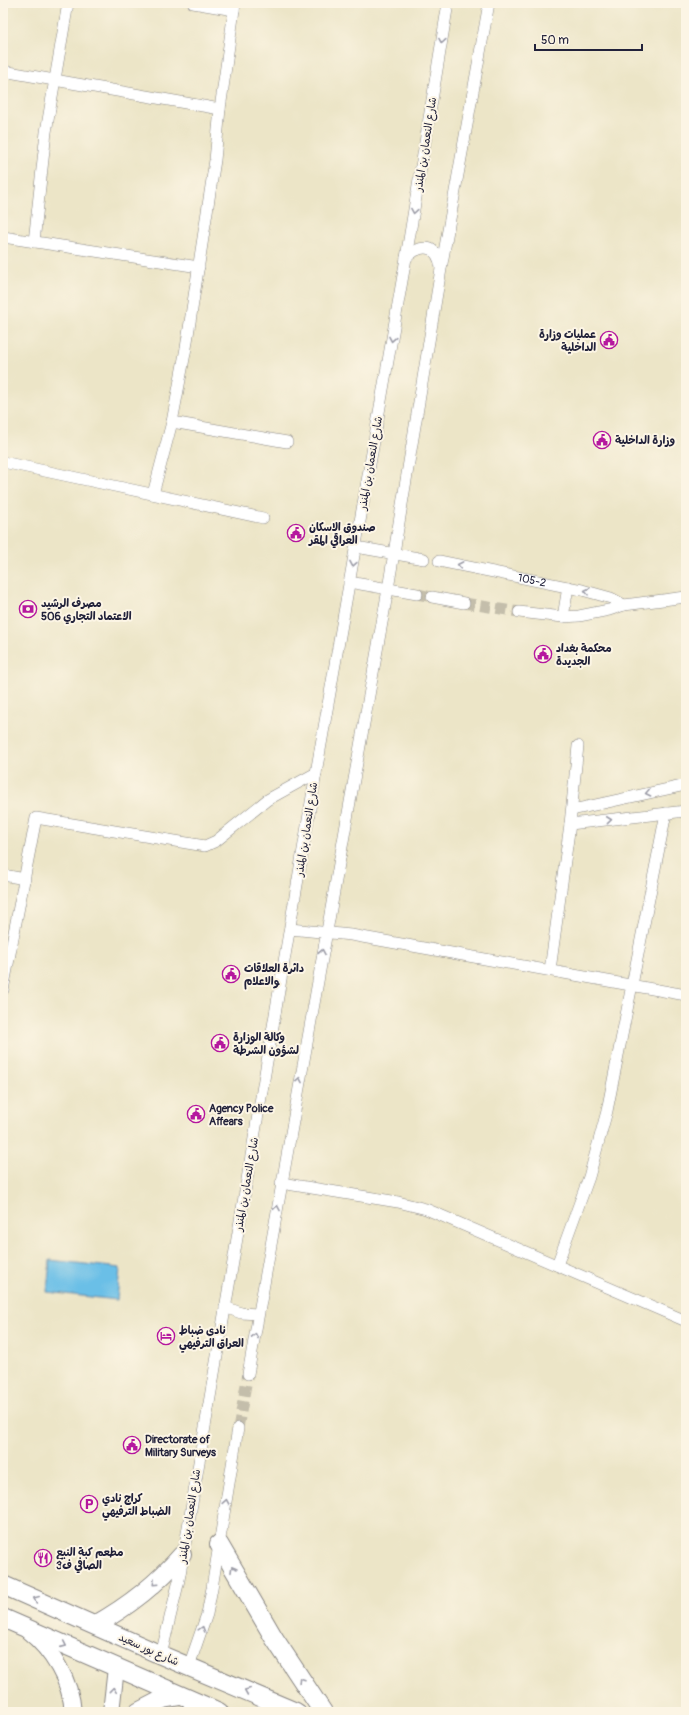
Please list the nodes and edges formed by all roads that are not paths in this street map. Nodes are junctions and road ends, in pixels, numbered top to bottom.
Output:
1 (68, 3) edge
2 (193, 3) edge
3 (448, 3) edge
4 (489, 3) edge
5 (234, 6) edge
6 (3, 72) edge
7 (54, 81) junction
8 (220, 109) junction
9 (3, 237) edge
10 (34, 242) junction
11 (406, 258) junction
12 (199, 267) junction
13 (441, 269) junction
14 (172, 422) junction
15 (287, 442) dead end
16 (3, 462) edge
17 (153, 494) junction
18 (263, 518) dead end
19 (356, 547) junction
20 (394, 554) junction
21 (424, 558) dead end
22 (439, 561) dead end
23 (349, 582) junction
24 (568, 587) junction
25 (388, 589) junction
26 (417, 594) tunnel mouth
27 (432, 597) tunnel mouth
28 (686, 597) edge
29 (464, 603) tunnel mouth
30 (624, 605) junction
31 (519, 612) tunnel mouth
32 (563, 617) junction
33 (578, 746) dead end
34 (316, 773) junction
35 (686, 785) edge
36 (572, 810) junction
37 (686, 811) edge
38 (666, 813) junction
39 (570, 824) junction
40 (3, 875) edge
41 (25, 879) junction
42 (290, 929) junction
43 (325, 933) junction
44 (7, 948) edge
45 (550, 970) junction
46 (632, 985) junction
47 (3, 990) edge
48 (686, 995) edge
49 (281, 1183) junction
50 (557, 1265) junction
51 (225, 1307) junction
52 (258, 1314) junction
53 (686, 1321) edge
54 (248, 1374) tunnel mouth
55 (238, 1428) tunnel mouth
56 (219, 1544) junction
57 (182, 1555) junction
58 (3, 1585) edge
59 (3, 1618) edge
60 (20, 1625) junction
61 (95, 1625) junction
62 (161, 1655) junction
63 (189, 1666) junction
64 (116, 1668) junction
65 (180, 1696) junction
66 (73, 1712) edge
67 (111, 1712) edge
68 (138, 1712) edge
69 (219, 1712) edge
70 (296, 1712) edge
71 (323, 1712) edge

1 - 7 street
2 - 5 street
3 -> 11 street, شارع النعمان بن المنذر
4 - 13 street
5 - 8 street
6 - 7 street
7 - 8 street
7 - 10 street
8 - 12 street
9 - 10 street
10 - 12 street
11 - 13 street
11 -> 19 street, شارع النعمان بن المنذر
12 - 14 street
13 - 20 street
14 - 15 street
14 - 17 street
16 - 17 street
17 - 18 street
19 - 20 street
19 -> 23 street, شارع النعمان بن المنذر
20 - 21 street
20 - 25 street
24 -> 22 street, 105-2
23 - 25 street
23 - 34 street, شارع النعمان بن المنذر
30 -> 24 street, 105-2
24 - 32 street
25 - 26 street
25 - 43 street
27 - 29 street
28 - 30 street, 105-2
30 - 32 street, 105-2
31 - 32 street, 105-2
33 - 36 street
34 - 41 street
34 - 42 street, شارع النعمان بن المنذر
35 -> 36 street
36 - 39 street
37 - 38 street
39 -> 38 street
38 - 46 street
39 - 45 street
40 - 41 street
41 - 44 street
42 - 43 street
42 - 51 street, شارع النعمان بن المنذر
43 - 45 street
49 -> 43 street
44 - 47 street
45 - 46 street
46 - 48 street
46 - 50 street
49 - 50 street
52 -> 49 street
50 - 53 street
51 - 52 street
51 - 57 street, شارع النعمان بن المنذر
54 -> 52 street
56 -> 55 street
63 -> 56 street
71 -> 56 main road
57 -> 61 main road
57 - 62 street, شارع النعمان بن المنذر
61 -> 58 main road, شارع بور سعيد
59 - 60 main road
60 -> 64 main road
60 - 66 street
61 - 62 main road, شارع بور سعيد
62 - 63 main road, شارع بور سعيد
70 -> 63 main road, شارع بور سعيد
64 - 65 main road
67 -> 64 street
65 - 68 main road
65 - 69 main road

